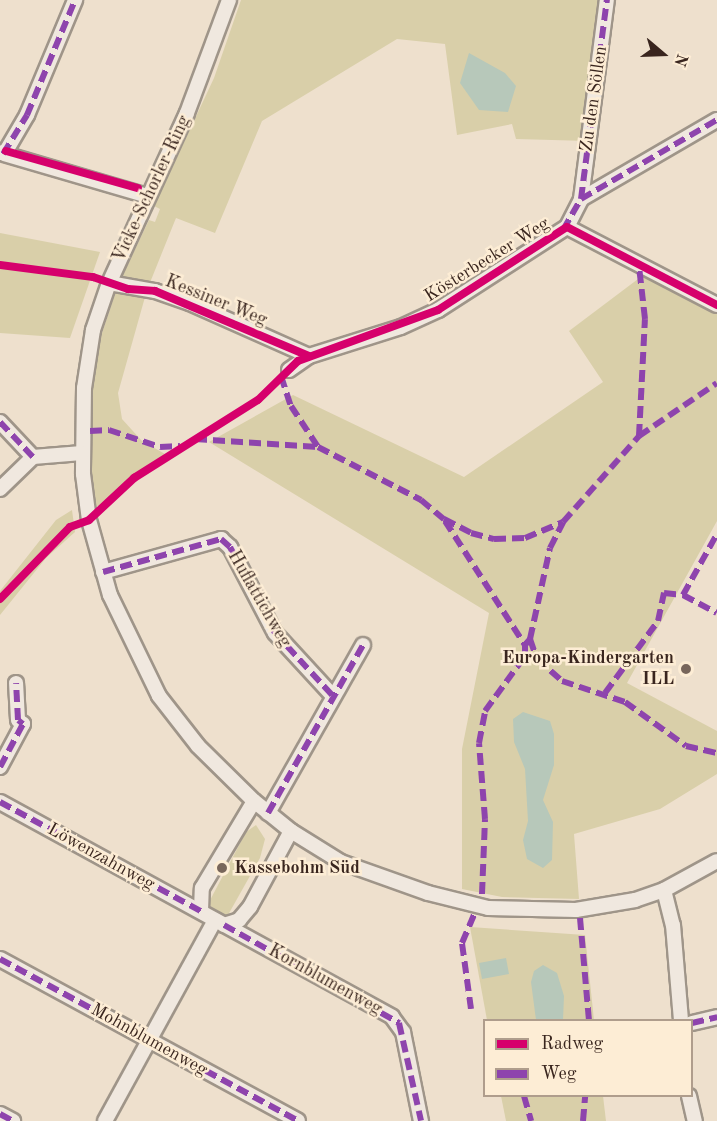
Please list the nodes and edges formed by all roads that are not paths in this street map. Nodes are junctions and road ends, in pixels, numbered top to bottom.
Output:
1 (75, 0) edge
2 (229, 0) edge
3 (607, 0) edge
4 (717, 120) edge
5 (2, 154) edge
6 (148, 196) junction
7 (581, 199) junction
8 (567, 227) junction
9 (109, 282) junction
10 (717, 305) edge
11 (309, 356) junction
12 (289, 370) dead end
13 (0, 422) edge
14 (82, 453) junction
15 (33, 457) junction
16 (0, 489) edge
17 (103, 572) junction
18 (363, 645) dead end
19 (16, 683) dead end
20 (333, 696) junction
21 (0, 767) edge
22 (254, 801) junction
23 (0, 802) edge
24 (268, 813) junction
25 (291, 831) junction
26 (717, 861) edge
27 (664, 890) junction
28 (201, 911) junction
29 (220, 922) junction
30 (0, 959) edge
31 (717, 1017) edge
32 (681, 1019) edge
33 (693, 1023) edge
34 (149, 1040) junction
35 (689, 1097) edge
36 (0, 1114) edge
37 (13, 1121) edge
38 (105, 1121) edge
39 (298, 1121) edge
40 (421, 1121) edge
41 (695, 1121) edge

1 - 5 street
2 - 6 street, Vicke-Schorler-Ring
3 - 7 street, Zu den Söllen
4 - 7 street
5 - 6 street
6 - 9 street, Vicke-Schorler-Ring
7 - 8 street, Kösterbecker Weg
8 - 10 street
8 - 11 street, Kösterbecker Weg
9 - 11 street, Kessiner Weg
9 - 14 street, Vicke-Schorler-Ring
11 - 12 street, Kösterbecker Weg
13 - 15 street
14 - 15 street
14 - 17 street, Vicke-Schorler-Ring
15 - 16 street
17 - 20 street, Huflattichweg
17 - 22 street, Vicke-Schorler-Ring
18 - 20 street
19 - 21 street
20 - 24 street
22 - 24 street, Vicke-Schorler-Ring
22 - 28 street
23 - 28 street, Löwenzahnweg
24 - 25 street, Vicke-Schorler-Ring
25 - 27 street, Vicke-Schorler-Ring
25 - 29 street
26 - 27 street, Vicke-Schorler-Ring
27 - 32 street
28 - 29 street, Löwenzahnweg
29 - 34 street
29 - 40 street, Kornblumenweg
30 - 34 street, Mohnblumenweg
31 - 33 street
34 - 38 street
34 - 39 street, Mohnblumenweg
35 - 41 street
36 - 37 street

